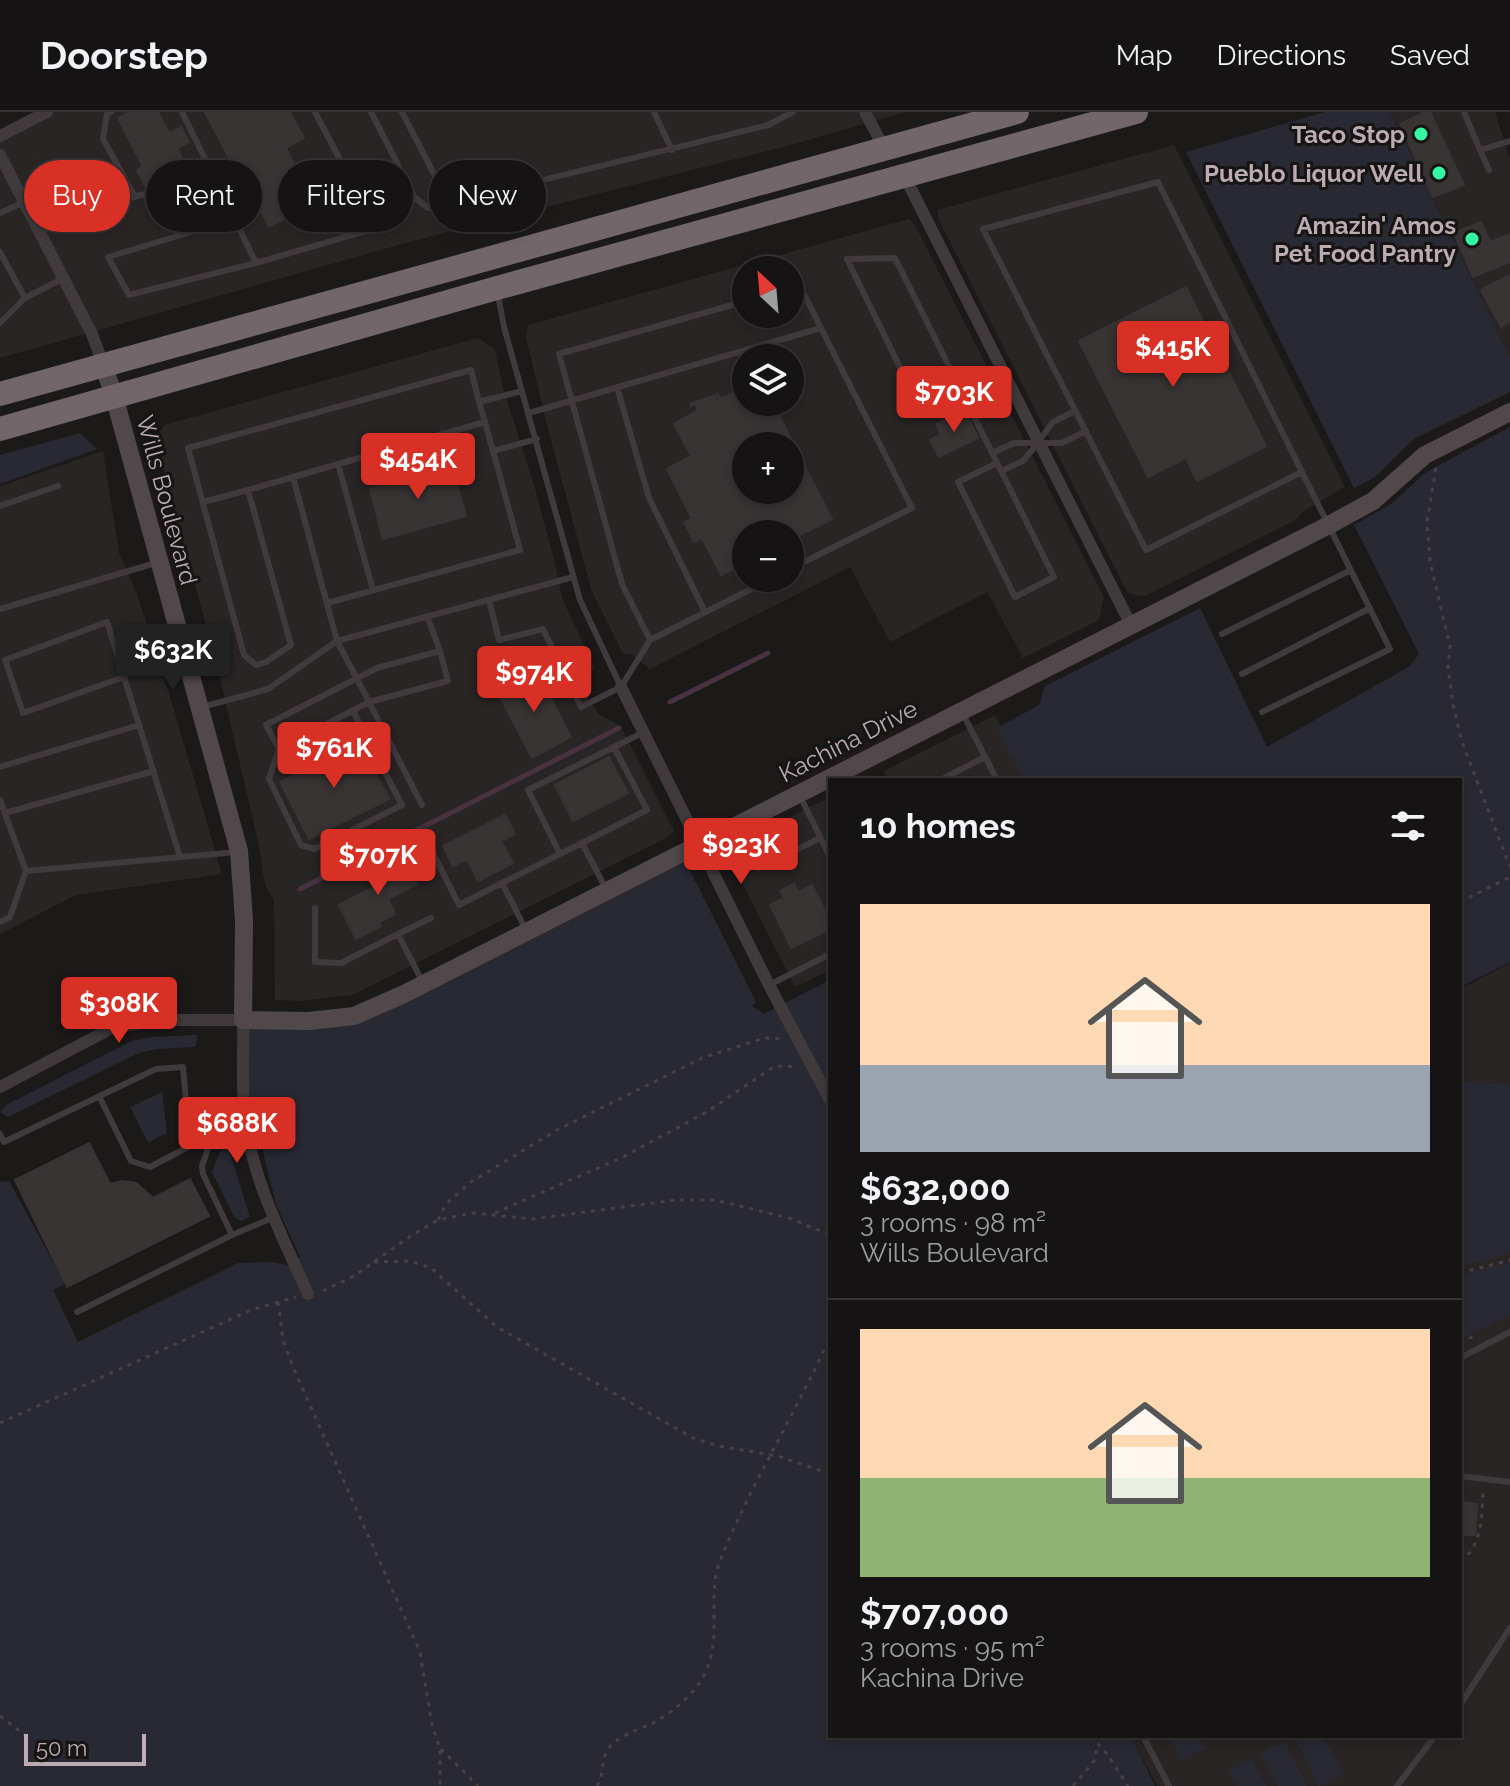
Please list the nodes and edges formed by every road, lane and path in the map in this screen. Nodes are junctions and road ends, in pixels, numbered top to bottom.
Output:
1 (47, 112) edge
2 (111, 112) edge
3 (182, 112) edge
4 (315, 112) edge
5 (371, 112) edge
6 (402, 112) edge
7 (654, 112) edge
8 (793, 112) edge
9 (865, 112) edge
10 (1017, 112) edge
11 (1136, 112) edge
12 (1464, 112) edge
13 (0, 136) edge
14 (1510, 141) edge
15 (884, 148) junction
16 (672, 150) junction
17 (1480, 150) junction
18 (0, 155) edge
19 (205, 160) edge
20 (429, 164) edge
21 (1489, 170) dead end
22 (904, 175) junction
23 (546, 180) edge
24 (146, 194) edge
25 (135, 197) junction
26 (130, 198) edge
27 (24, 202) joint
28 (429, 208) edge
29 (0, 213) edge
30 (40, 232) edge
31 (191, 232) edge
32 (240, 232) edge
33 (0, 252) edge
34 (256, 263) junction
35 (64, 278) junction
36 (497, 288) junction
37 (804, 294) edge
38 (25, 298) junction
39 (732, 305) edge
40 (0, 323) edge
41 (821, 328) junction
42 (103, 364) junction
43 (955, 379) junction
44 (617, 387) junction
45 (522, 391) junction
46 (0, 394) edge
47 (114, 396) junction
48 (572, 400) junction
49 (479, 402) junction
50 (1075, 411) junction
51 (1510, 412) edge
52 (529, 413) junction
53 (485, 422) junction
54 (0, 429) edge
55 (1086, 431) junction
56 (537, 439) junction
57 (1038, 443) junction
58 (1439, 448) junction
59 (493, 451) junction
60 (992, 453) junction
61 (997, 463) junction
62 (338, 464) junction
63 (1001, 471) junction
64 (1302, 472) junction
65 (293, 477) junction
66 (58, 486) dead end
67 (248, 490) junction
68 (203, 502) junction
69 (0, 506) edge
70 (1329, 525) junction
71 (159, 562) junction
72 (804, 562) edge
73 (1351, 570) junction
74 (573, 577) junction
75 (373, 590) junction
76 (745, 592) edge
77 (489, 600) junction
78 (327, 603) junction
79 (1370, 608) junction
80 (0, 609) edge
81 (705, 612) junction
82 (427, 616) junction
83 (1131, 625) junction
84 (1222, 634) dead end
85 (650, 640) junction
86 (337, 641) junction
87 (440, 651) junction
88 (1242, 674) dead end
89 (124, 677) junction
90 (357, 678) junction
91 (621, 687) junction
92 (369, 702) junction
93 (199, 707) junction
94 (353, 711) junction
95 (961, 711) junction
96 (1262, 712) dead end
97 (139, 725) junction
98 (644, 732) junction
99 (614, 747) junction
100 (279, 749) junction
101 (985, 757) junction
102 (0, 767) edge
103 (154, 771) junction
104 (944, 778) edge
105 (996, 778) edge
106 (798, 793) junction
107 (0, 800) edge
108 (422, 805) dead end
109 (5, 813) junction
110 (820, 838) junction
111 (700, 842) junction
112 (582, 843) junction
113 (239, 851) junction
114 (432, 851) dead end
115 (828, 853) edge
116 (560, 854) junction
117 (180, 857) junction
118 (1510, 867) edge
119 (760, 868) dead end
120 (26, 871) junction
121 (1510, 877) edge
122 (502, 883) junction
123 (607, 891) junction
124 (1462, 901) edge
125 (315, 908) dead end
126 (431, 918) dead end
127 (0, 922) edge
128 (526, 931) junction
129 (398, 934) junction
130 (828, 955) edge
131 (423, 984) junction
132 (769, 985) junction
133 (243, 1020) junction
134 (797, 1039) junction
135 (814, 1068) junction
136 (0, 1087) edge
137 (99, 1096) junction
138 (828, 1096) edge
139 (0, 1134) edge
140 (248, 1136) junction
141 (210, 1143) junction
142 (190, 1146) junction
143 (491, 1214) junction
144 (274, 1217) junction
145 (438, 1220) junction
146 (828, 1234) edge
147 (232, 1235) junction
148 (1510, 1260) edge
149 (374, 1262) junction
150 (1462, 1272) edge
151 (308, 1294) junction
152 (278, 1302) junction
153 (77, 1312) dead end
154 (1510, 1332) edge
155 (828, 1341) edge
156 (1462, 1357) edge
157 (0, 1423) edge
158 (768, 1454) junction
159 (828, 1473) edge
160 (1462, 1476) edge
161 (1510, 1482) edge
162 (1472, 1488) dead end
163 (1462, 1559) edge
164 (1510, 1628) edge
165 (1462, 1702) edge
166 (0, 1716) edge
167 (26, 1736) dead end
168 (1092, 1738) edge
169 (1144, 1738) edge
170 (1433, 1738) edge
171 (1097, 1745) junction
172 (440, 1749) junction
173 (440, 1786) edge
174 (478, 1786) edge
175 (597, 1786) edge
176 (1073, 1786) edge
177 (1128, 1786) edge
178 (1169, 1786) edge
179 (1397, 1786) edge

1 - 13 street
2 - 25 lane
3 - 19 lane
4 - 34 lane
5 - 28 lane
6 - 20 lane
7 - 16 lane
8 - 16 lane
9 - 15 street
10 - 15 highway
11 - 22 highway
12 - 17 lane
14 - 17 lane
15 - 42 highway
16 - 23 lane
17 - 21 lane
18 - 27 street, Wills Boulevard
22 - 36 highway
22 - 57 street
24 - 25 lane
25 - 26 lane
27 - 29 lane
30 - 35 street, Wills Boulevard
31 - 34 lane
32 - 34 lane
33 - 38 lane
35 - 38 lane
35 - 42 street, Wills Boulevard
36 - 45 lane
36 - 47 highway
37 - 41 lane
38 - 40 lane
39 - 48 lane
41 - 44 lane
41 - 72 lane
42 - 46 highway
42 - 47 street, Wills Boulevard
43 - 43 lane
43 - 60 lane
44 - 48 lane
44 - 81 lane
45 - 49 lane
45 - 52 lane
47 - 54 highway
47 - 71 street, Wills Boulevard
48 - 52 lane
48 - 85 lane
49 - 53 lane
49 - 68 lane
50 - 55 lane
50 - 57 lane
50 - 64 lane
51 - 58 street, Kachina Drive
52 - 56 lane
53 - 59 lane
53 - 62 lane
55 - 57 lane
55 - 64 lane
56 - 59 lane
56 - 74 lane
57 - 60 lane
57 - 63 lane
57 - 83 street
58 - 70 street, Kachina Drive
58 - 118 path
59 - 75 lane
60 - 61 lane
61 - 63 lane
61 - 63 lane
62 - 65 lane
62 - 75 lane
64 - 70 lane
65 - 67 lane
65 - 78 lane
66 - 69 lane
67 - 68 lane
67 - 68 lane
70 - 73 lane
70 - 83 street, Kachina Drive
71 - 80 lane
71 - 93 street, Wills Boulevard
73 - 79 lane
73 - 84 lane
74 - 77 lane
74 - 91 lane
75 - 78 lane
76 - 81 lane
77 - 82 lane
77 - 91 lane
78 - 86 lane
79 - 88 lane
79 - 96 lane
81 - 85 lane
82 - 86 lane
82 - 87 lane
83 - 95 street, Kachina Drive
85 - 91 lane
86 - 90 lane
86 - 93 lane
87 - 90 lane
87 - 92 lane
89 - 89 lane
89 - 97 lane
90 - 92 lane
90 - 100 lane
91 - 98 street
92 - 94 lane
92 - 108 lane
93 - 113 street, Wills Boulevard
94 - 100 lane
94 - 100 lane
95 - 101 lane
95 - 106 street, Kachina Drive
97 - 102 lane
97 - 103 lane
98 - 99 lane
98 - 111 street
99 - 112 lane
99 - 116 lane
101 - 104 lane
101 - 105 lane
103 - 109 lane
103 - 117 lane
106 - 110 lane
106 - 111 street, Kachina Drive
107 - 109 lane
109 - 120 lane
110 - 115 lane
110 - 119 lane
111 - 123 street, Kachina Drive
111 - 132 street
112 - 116 lane
112 - 123 lane
113 - 117 lane
113 - 133 street, Wills Boulevard
114 - 122 lane
116 - 122 lane
117 - 120 lane
120 - 127 lane
121 - 124 path
122 - 128 lane
123 - 128 street, Kachina Drive
125 - 129 lane
126 - 129 lane
128 - 131 street, Kachina Drive
129 - 131 lane
130 - 132 lane
131 - 133 street, Kachina Drive
132 - 134 street
133 - 136 street, Kachina Drive
133 - 140 street, Wills Boulevard
134 - 135 street
134 - 145 path
135 - 138 street
135 - 143 path
137 - 139 lane
137 - 142 lane
137 - 142 lane
140 - 141 lane
140 - 144 street, Wills Boulevard
141 - 142 lane
141 - 147 lane
143 - 145 path
143 - 146 path
144 - 147 lane
144 - 151 street, Wills Boulevard
145 - 149 path
147 - 153 lane
148 - 150 path
149 - 151 path
149 - 158 path
151 - 152 path
152 - 157 path
152 - 172 path
154 - 156 lane
155 - 158 path
158 - 159 path
158 - 175 path
160 - 161 lane
162 - 163 path
164 - 165 lane
166 - 167 path
168 - 171 path
169 - 178 lane
170 - 179 lane
171 - 176 path
171 - 177 path
172 - 173 path
172 - 174 path

